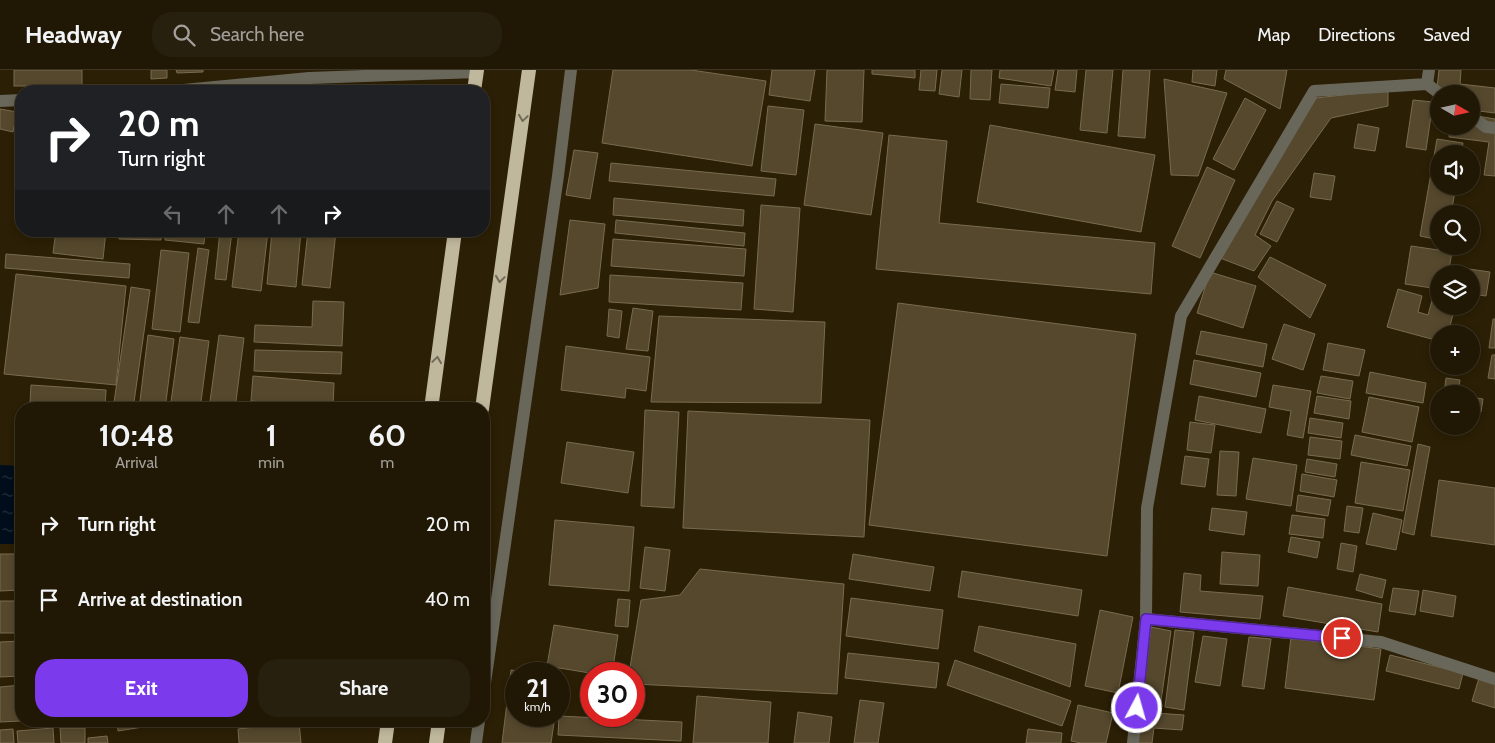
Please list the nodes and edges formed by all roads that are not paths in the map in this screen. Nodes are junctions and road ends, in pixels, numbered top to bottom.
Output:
1 (529, 70) edge
2 (571, 70) edge
3 (1429, 70) edge
4 (477, 71) edge
5 (1428, 84) joint
6 (236, 85) edge
7 (475, 85) edge
8 (15, 100) edge
9 (0, 101) edge
10 (1480, 123) edge
11 (1495, 128) edge
12 (454, 237) edge
13 (432, 402) edge
14 (483, 402) edge
15 (1146, 619) junction
16 (490, 648) edge
17 (1495, 679) edge
18 (387, 727) edge
19 (438, 727) edge
20 (478, 727) edge
21 (385, 743) edge
22 (436, 743) edge
23 (476, 743) edge
24 (1133, 743) edge

1 -> 14 highway
2 - 16 street
3 - 5 street
4 - 6 street
4 - 7 highway
5 - 15 street
8 - 9 street
10 - 11 street
13 -> 12 highway
15 - 17 street
15 - 24 street
18 - 21 highway
19 - 22 highway
20 - 23 street

